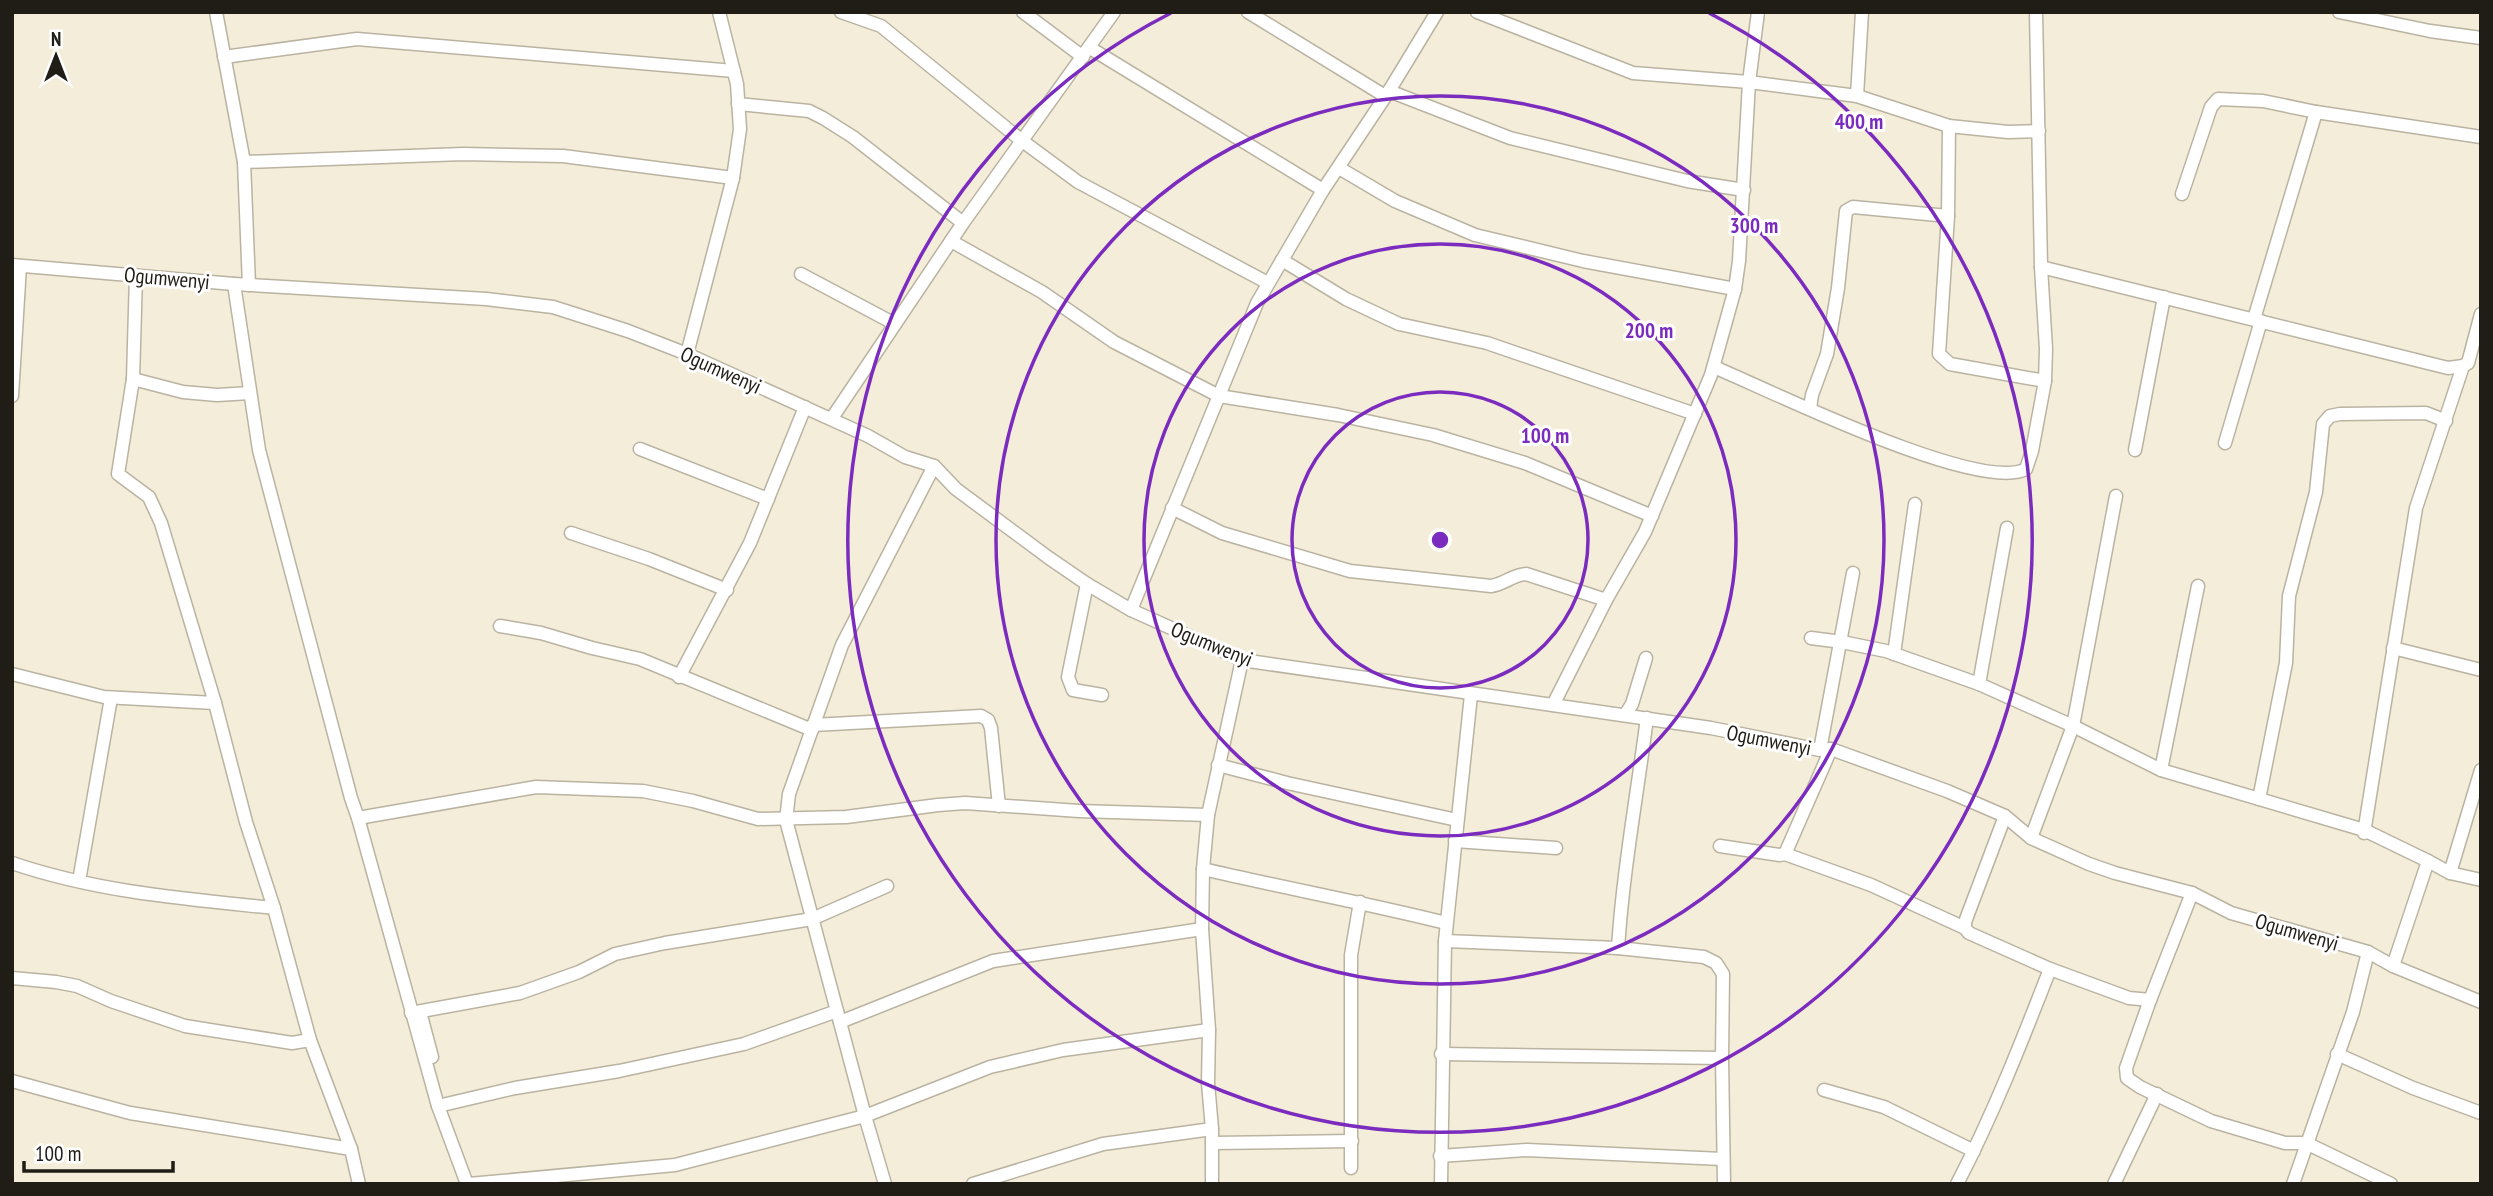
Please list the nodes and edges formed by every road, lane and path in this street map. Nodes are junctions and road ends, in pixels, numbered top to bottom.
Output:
1 (216, 12) edge
2 (719, 12) edge
3 (841, 12) edge
4 (1023, 12) edge
5 (1114, 12) edge
6 (1248, 12) edge
7 (1437, 12) edge
8 (1477, 12) edge
9 (1758, 12) edge
10 (1862, 12) edge
11 (2036, 12) edge
12 (2339, 12) edge
13 (2481, 38) edge
14 (1086, 53) junction
15 (224, 57) junction
16 (734, 71) junction
17 (1749, 82) junction
18 (1387, 93) junction
19 (1857, 96) junction
20 (738, 104) junction
21 (2316, 112) junction
22 (1949, 126) junction
23 (2039, 131) junction
24 (2481, 137) edge
25 (1021, 140) junction
26 (244, 163) junction
27 (1339, 168) junction
28 (733, 178) junction
29 (1323, 190) junction
30 (1744, 190) junction
31 (2182, 194) dead end
32 (1948, 216) junction
33 (963, 223) junction
34 (951, 241) junction
35 (1282, 260) junction
36 (16, 265) edge
37 (2041, 267) junction
38 (801, 274) dead end
39 (136, 275) junction
40 (1268, 283) junction
41 (234, 284) junction
42 (248, 285) junction
43 (1735, 289) junction
44 (2164, 297) junction
45 (2481, 314) edge
46 (2257, 320) junction
47 (895, 324) junction
48 (687, 355) junction
49 (2463, 366) junction
50 (1714, 367) junction
51 (133, 379) junction
52 (2045, 380) junction
53 (250, 393) junction
54 (12, 396) edge
55 (1219, 396) junction
56 (805, 407) junction
57 (1810, 408) junction
58 (1695, 414) junction
59 (832, 418) junction
60 (2446, 421) junction
61 (2225, 443) dead end
62 (640, 449) dead end
63 (2136, 450) dead end
64 (934, 466) junction
65 (2116, 496) dead end
66 (768, 499) junction
67 (1915, 504) dead end
68 (1172, 508) junction
69 (1652, 516) junction
70 (2007, 528) dead end
71 (571, 533) dead end
72 (1853, 573) dead end
73 (1087, 584) junction
74 (2198, 586) dead end
75 (727, 590) junction
76 (1606, 600) junction
77 (1131, 610) junction
78 (500, 626) dead end
79 (1811, 639) dead end
80 (1842, 642) junction
81 (2393, 648) junction
82 (1894, 654) junction
83 (1646, 658) dead end
84 (1241, 660) junction
85 (2481, 670) edge
86 (12, 674) edge
87 (679, 677) junction
88 (1979, 684) junction
89 (1102, 695) dead end
90 (1471, 695) junction
91 (111, 698) junction
92 (215, 703) junction
93 (1553, 705) junction
94 (1625, 715) junction
95 (1647, 718) junction
96 (2074, 726) junction
97 (813, 728) junction
98 (1826, 750) junction
99 (1218, 765) junction
100 (2480, 768) edge
101 (2161, 769) junction
102 (2259, 799) junction
103 (999, 806) junction
104 (1208, 815) junction
105 (2005, 816) junction
106 (358, 818) junction
107 (786, 820) junction
108 (1457, 820) junction
109 (2364, 830) junction
110 (2031, 838) junction
111 (1455, 841) junction
112 (1720, 846) dead end
113 (1556, 848) dead end
114 (1785, 854) junction
115 (2428, 861) junction
116 (12, 863) edge
117 (1203, 869) junction
118 (2450, 873) junction
119 (2481, 880) edge
120 (79, 881) junction
121 (887, 886) dead end
122 (2192, 893) junction
123 (1360, 902) junction
124 (274, 908) junction
125 (812, 919) junction
126 (1446, 923) junction
127 (1965, 928) junction
128 (1202, 929) junction
129 (1445, 941) junction
130 (1618, 948) junction
131 (2368, 952) junction
132 (2393, 966) junction
133 (2050, 969) junction
134 (12, 978) edge
135 (2150, 1000) junction
136 (2481, 1002) edge
137 (416, 1012) junction
138 (839, 1017) junction
139 (1209, 1030) junction
140 (310, 1040) junction
141 (1441, 1054) junction
142 (2337, 1054) junction
143 (1722, 1058) junction
144 (12, 1081) edge
145 (1824, 1090) dead end
146 (2157, 1094) junction
147 (441, 1105) junction
148 (2481, 1113) edge
149 (865, 1116) junction
150 (1212, 1129) junction
151 (1352, 1141) junction
152 (1212, 1143) junction
153 (2306, 1143) junction
154 (351, 1149) junction
155 (1974, 1151) junction
156 (1440, 1156) junction
157 (1722, 1159) junction
158 (1351, 1168) dead end
159 (359, 1184) edge
160 (468, 1184) edge
161 (886, 1184) edge
162 (973, 1184) edge
163 (1212, 1184) edge
164 (1441, 1184) edge
165 (1724, 1184) edge
166 (1957, 1184) edge
167 (2114, 1184) edge
168 (2293, 1184) edge
169 (2391, 1184) edge

1 - 15 street
2 - 16 street
3 - 25 street
4 - 14 street
5 - 14 street
6 - 18 street
7 - 18 street
8 - 17 street
9 - 17 street
10 - 19 street
11 - 23 street
12 - 13 street
14 - 25 street
14 - 29 street
15 - 16 street
15 - 26 street
16 - 20 street
17 - 19 street
17 - 30 street
18 - 27 street
18 - 30 street
19 - 22 street
20 - 28 street
20 - 33 street
21 - 24 street
21 - 31 street
21 - 46 street
22 - 23 street
22 - 32 street
23 - 37 street
25 - 33 street
25 - 40 street
26 - 28 street
26 - 42 street
27 - 29 street
27 - 43 street
28 - 48 street
29 - 35 street
30 - 43 street
32 - 52 street
32 - 57 street
33 - 34 street
34 - 47 street
34 - 55 street
35 - 40 street
35 - 58 street
36 - 39 street, Ogumwenyi
36 - 54 street
37 - 44 street
37 - 52 street
38 - 47 street
39 - 41 street, Ogumwenyi
39 - 51 street
40 - 55 street
41 - 42 street, Ogumwenyi
41 - 53 street
42 - 48 street, Ogumwenyi
43 - 50 street
44 - 46 street
44 - 63 street
45 - 49 street
46 - 49 street
46 - 61 street
47 - 59 street
48 - 56 street, Ogumwenyi
49 - 60 street
50 - 57 street
50 - 58 street
51 - 53 street
51 - 92 street
52 - 57 street
53 - 106 street
55 - 68 street
55 - 69 street
56 - 59 street, Ogumwenyi
56 - 66 street
58 - 69 street
59 - 64 street, Ogumwenyi
60 - 81 street
60 - 102 street
62 - 66 street
64 - 73 street, Ogumwenyi
64 - 97 street
65 - 96 street
66 - 75 street
67 - 82 street
68 - 76 street
68 - 77 street
69 - 76 street
70 - 88 street
71 - 75 street
72 - 80 street
73 - 77 street, Ogumwenyi
73 - 89 street
74 - 101 street
75 - 87 street
76 - 93 street
77 - 84 street, Ogumwenyi
78 - 87 street
79 - 80 street
80 - 82 street
80 - 98 street
81 - 85 street
81 - 109 street
82 - 88 street
83 - 94 street
84 - 90 street, Ogumwenyi
84 - 99 street
86 - 91 street
87 - 97 street
88 - 96 street
90 - 93 street, Ogumwenyi
90 - 108 street
91 - 92 street
91 - 120 street
92 - 124 street
93 - 94 street, Ogumwenyi
94 - 95 street, Ogumwenyi
95 - 98 street, Ogumwenyi
95 - 130 street
96 - 101 street
96 - 110 street
97 - 103 street
97 - 107 street
98 - 105 street, Ogumwenyi
98 - 114 street
99 - 104 street
99 - 108 street
100 - 118 street
101 - 102 street
102 - 109 street
103 - 104 street
103 - 107 street
104 - 117 street
105 - 110 street, Ogumwenyi
105 - 127 street
106 - 107 street
106 - 137 street
107 - 125 street
108 - 111 street
109 - 115 street
110 - 122 street, Ogumwenyi
111 - 113 street
111 - 126 street
112 - 114 street
114 - 127 street
115 - 118 street
115 - 132 street
116 - 120 street
117 - 123 street
117 - 128 street
118 - 119 street
120 - 124 street
121 - 125 street
122 - 131 street, Ogumwenyi
122 - 135 street
123 - 126 street
123 - 151 street
124 - 140 street
125 - 137 street
125 - 138 street
126 - 129 street
127 - 133 street
128 - 138 street
128 - 139 street
129 - 130 street
129 - 141 street
130 - 143 street
131 - 132 street, Ogumwenyi
131 - 142 street
132 - 136 street, Ogumwenyi
133 - 135 street
133 - 155 street
134 - 140 street
135 - 146 street
137 - 147 street
138 - 147 street
138 - 149 street
139 - 149 street
139 - 150 street
140 - 154 street
141 - 143 street
141 - 156 street
142 - 148 street
142 - 153 street
143 - 157 street
144 - 154 street
145 - 155 street
146 - 153 street
146 - 167 street
147 - 160 street
149 - 160 street
149 - 161 street
150 - 152 street
150 - 162 street
151 - 152 street
151 - 158 street
152 - 163 street
153 - 168 street
153 - 169 street
154 - 159 street
155 - 166 street
156 - 157 street
156 - 164 street
157 - 165 street

